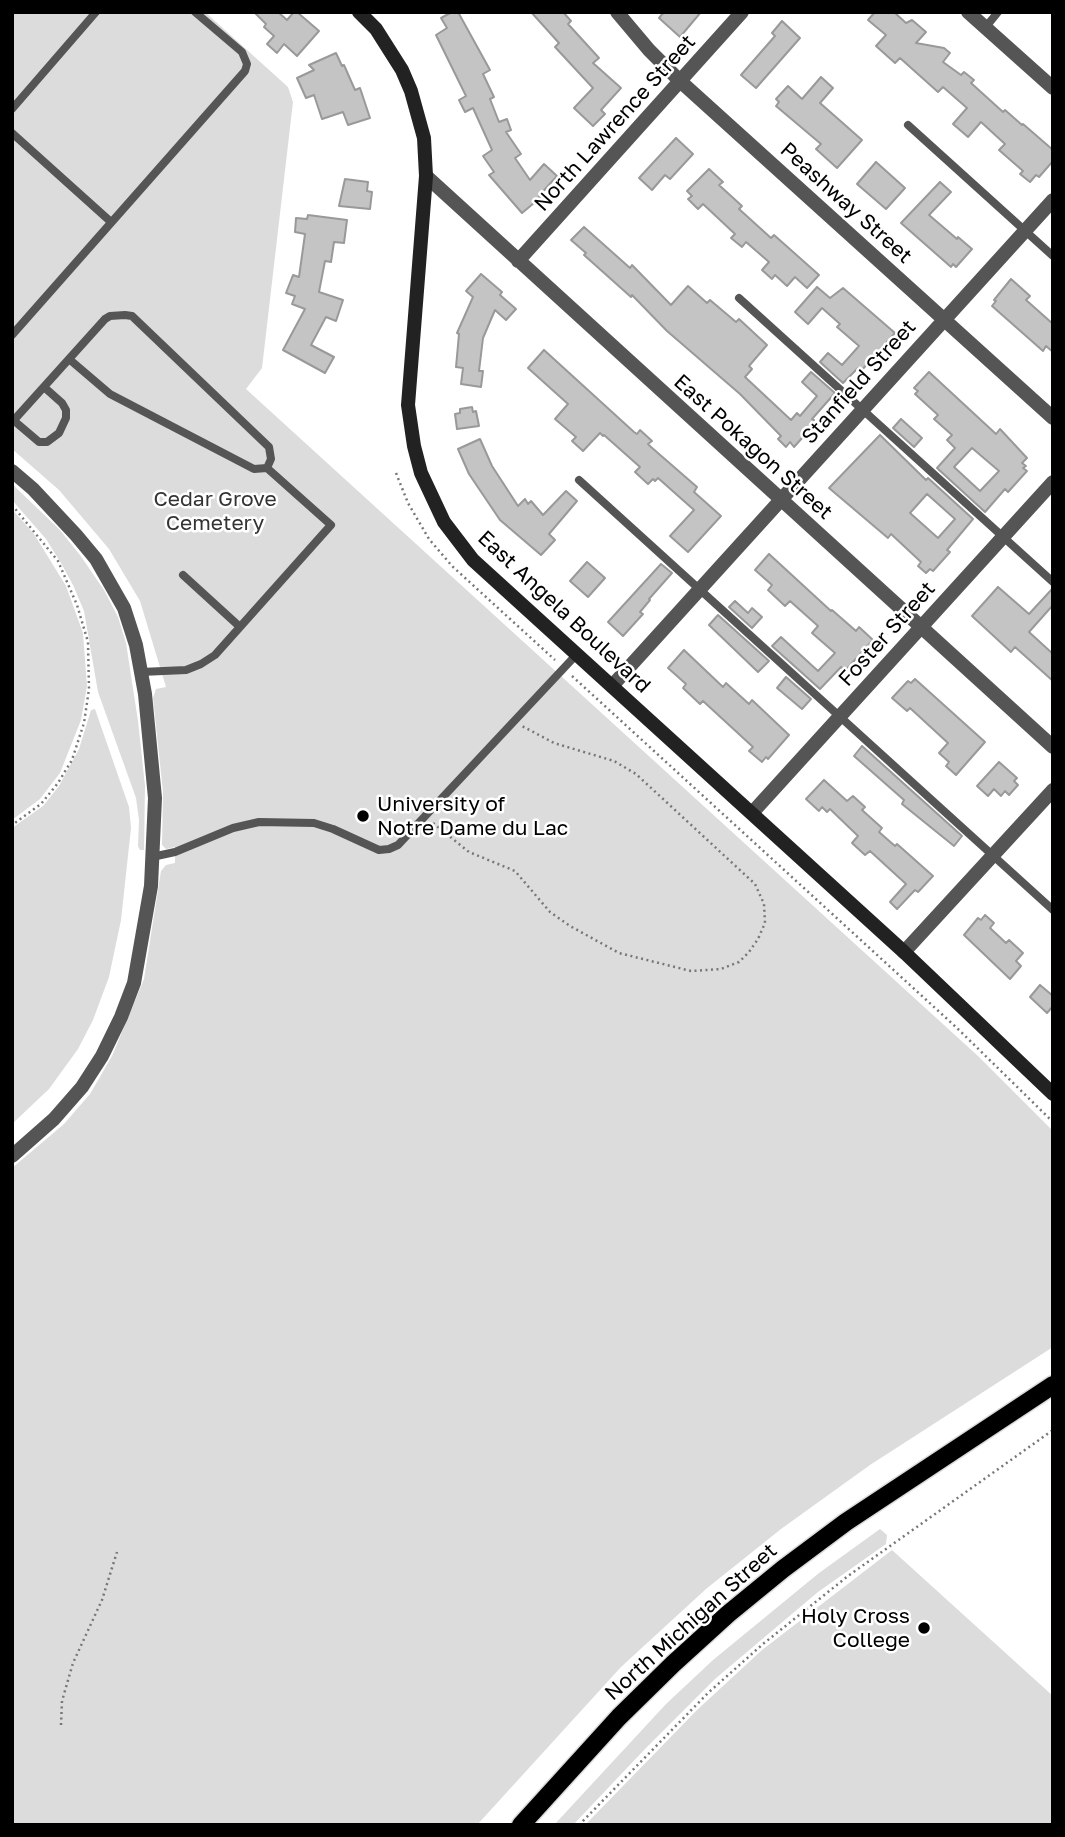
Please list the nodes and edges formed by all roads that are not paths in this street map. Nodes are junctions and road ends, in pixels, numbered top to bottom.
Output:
1 (96, 12) edge
2 (195, 12) edge
3 (359, 12) edge
4 (617, 12) edge
5 (742, 12) edge
6 (968, 12) edge
7 (999, 12) edge
8 (985, 28) junction
9 (680, 81) junction
10 (1053, 88) edge
11 (12, 109) edge
12 (908, 125) dead end
13 (12, 133) edge
14 (426, 176) junction
15 (1053, 200) edge
16 (111, 222) junction
17 (1025, 230) junction
18 (1053, 256) edge
19 (518, 261) junction
20 (739, 298) dead end
21 (944, 321) junction
22 (12, 335) edge
23 (69, 359) junction
24 (44, 387) junction
25 (862, 409) junction
26 (1053, 418) edge
27 (13, 419) edge
28 (267, 467) junction
29 (12, 471) edge
30 (579, 480) dead end
31 (1053, 482) edge
32 (780, 500) junction
33 (1003, 537) junction
34 (183, 575) dead end
35 (1053, 582) edge
36 (699, 589) junction
37 (240, 627) junction
38 (920, 628) junction
39 (577, 654) junction
40 (141, 672) junction
41 (612, 686) junction
42 (841, 717) junction
43 (1053, 747) edge
44 (1053, 790) edge
45 (752, 813) junction
46 (994, 855) junction
47 (152, 857) junction
48 (1053, 910) edge
49 (904, 952) junction
50 (1053, 1094) edge
51 (12, 1156) edge
52 (1053, 1385) edge
53 (521, 1825) edge

1 - 11 lane
2 - 16 lane
3 - 14 main road, East Angela Boulevard
4 - 9 street, Peashway Street
5 - 9 street, North Lawrence Street
6 - 8 street
7 - 8 lane
8 - 10 street
9 - 19 street, North Lawrence Street
9 - 21 street, Peashway Street
12 - 17 lane
13 - 16 lane
14 - 19 street, East Pokagon Street
14 - 39 main road, East Angela Boulevard
15 - 17 street, Stanfield Street
16 - 22 lane
17 - 18 lane
17 - 21 street, Stanfield Street
19 - 32 street, East Pokagon Street
20 - 25 lane
21 - 25 street, Stanfield Street
21 - 26 street, Peashway Street
23 - 24 lane
23 - 28 lane
23 - 28 lane
24 - 27 lane
24 - 27 lane
25 - 32 street, Stanfield Street
25 - 33 lane
28 - 37 lane
29 - 40 street
30 - 36 lane
31 - 33 street, Foster Street
32 - 36 street, Stanfield Street
32 - 38 street, East Pokagon Street
33 - 35 lane
33 - 38 street, Foster Street
34 - 37 lane
36 - 41 street, Stanfield Street
36 - 42 lane
37 - 40 lane
38 - 42 street, Foster Street
38 - 43 street, East Pokagon Street
39 - 41 main road, East Angela Boulevard
39 - 47 lane
40 - 47 street
41 - 45 main road, East Angela Boulevard
42 - 45 street, Foster Street
42 - 46 lane
44 - 46 street
45 - 49 main road, East Angela Boulevard
46 - 48 lane
46 - 49 street
47 - 51 street
49 - 50 main road, East Angela Boulevard
52 - 53 main road, North Michigan Street

